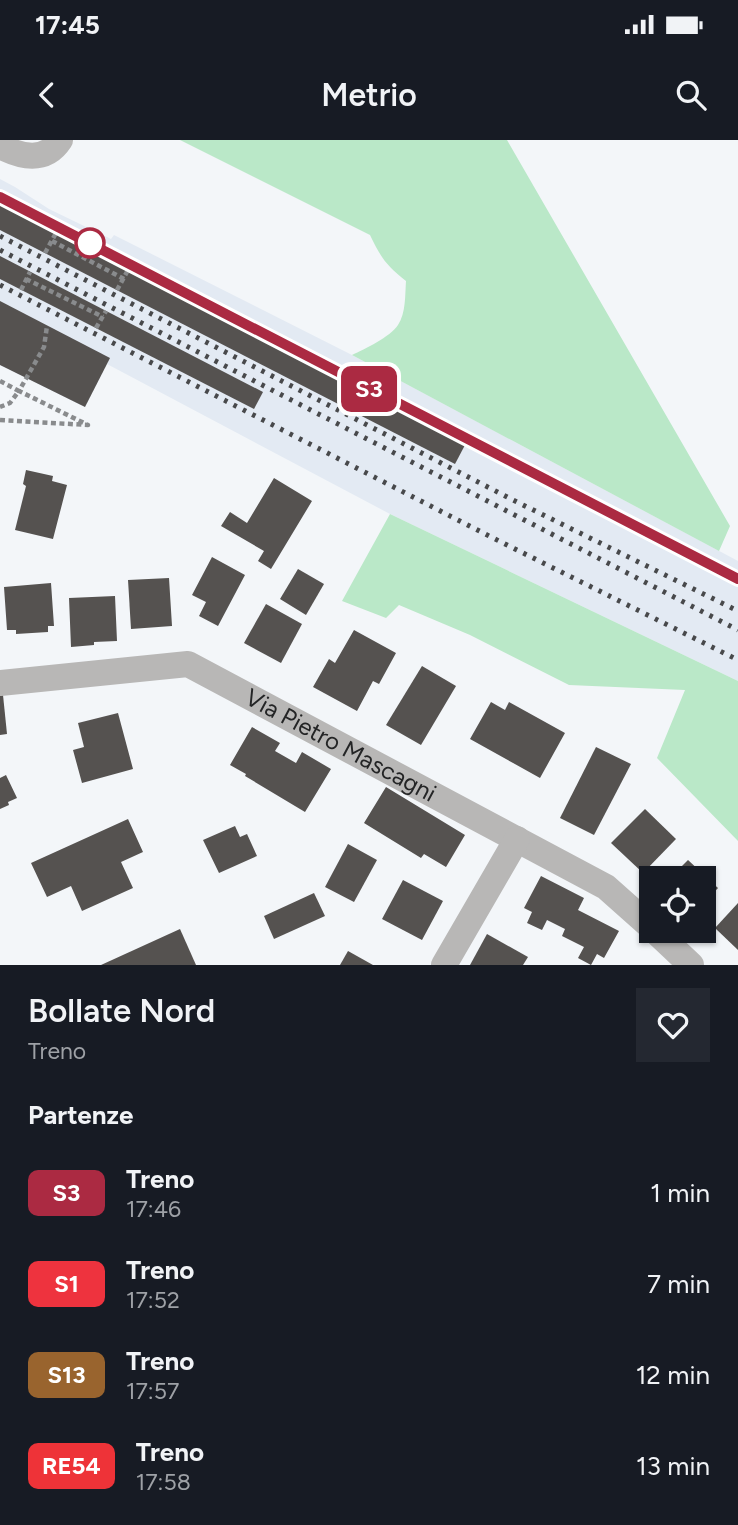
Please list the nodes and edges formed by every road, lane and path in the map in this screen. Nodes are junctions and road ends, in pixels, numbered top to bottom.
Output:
1 (60, 140) edge
2 (0, 146) edge
3 (56, 233) dead end
4 (52, 242) junction
5 (45, 253) dead end
6 (128, 271) dead end
7 (30, 272) dead end
8 (26, 279) junction
9 (124, 279) junction
10 (21, 290) dead end
11 (117, 290) dead end
12 (106, 311) dead end
13 (103, 317) junction
14 (47, 326) dead end
15 (96, 328) dead end
16 (0, 381) edge
17 (19, 391) junction
18 (0, 407) edge
19 (0, 420) edge
20 (0, 683) edge
21 (517, 839) junction
22 (639, 916) edge
23 (668, 943) edge
24 (444, 965) edge
25 (691, 965) edge

1 - 2 street
3 - 4 path
4 - 5 path
4 - 9 path
6 - 9 path
7 - 8 path
8 - 10 path
8 - 13 path
9 - 11 path
12 - 13 path
13 - 15 path
14 - 17 path
16 - 17 path
17 - 18 path
17 - 19 path
20 - 21 street, Via Pietro Mascagni
21 - 22 street, Via Pietro Mascagni
21 - 24 street
23 - 25 street, Via Pietro Mascagni

